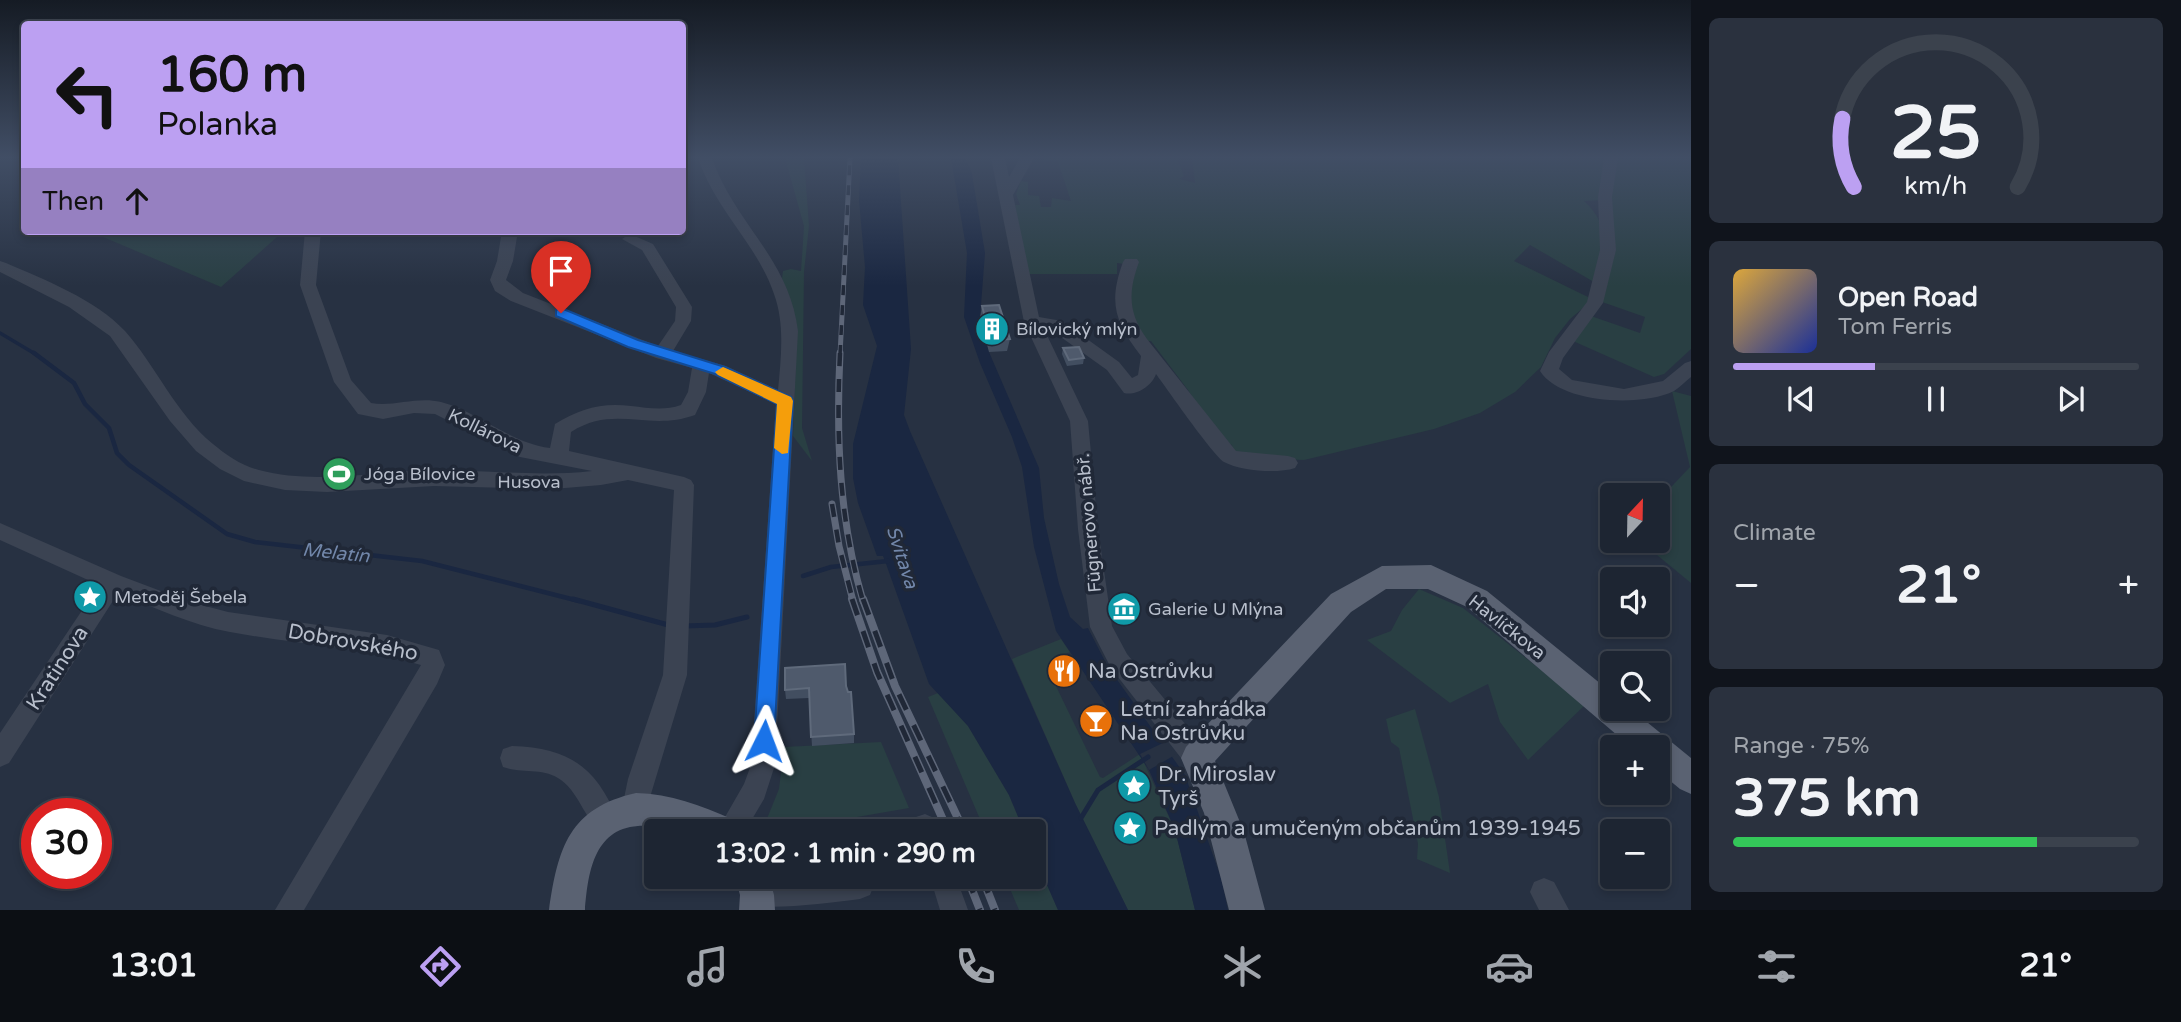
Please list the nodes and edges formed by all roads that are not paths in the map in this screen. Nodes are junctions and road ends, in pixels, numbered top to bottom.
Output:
1 (722, 200) edge
2 (1008, 200) edge
3 (1605, 200) edge
4 (313, 235) edge
5 (509, 235) edge
6 (630, 239) dead end
7 (1131, 262) dead end
8 (0, 266) edge
9 (1032, 322) junction
10 (662, 354) junction
11 (1150, 355) junction
12 (701, 367) junction
13 (1691, 367) edge
14 (785, 401) junction
15 (559, 456) junction
16 (1288, 463) dead end
17 (629, 472) junction
18 (1, 532) edge
19 (113, 582) junction
20 (1639, 735) edge
21 (0, 755) edge
22 (512, 758) dead end
23 (1197, 758) junction
24 (1670, 761) edge
25 (1691, 778) edge
26 (620, 814) junction
27 (693, 819) edge
28 (737, 819) edge
29 (826, 889) edge
30 (947, 889) edge
31 (755, 894) edge
32 (289, 910) edge
33 (567, 910) edge
34 (954, 910) edge
35 (1247, 910) edge

1 - 14 street
2 - 9 street, Fügnerovo nábř.
3 - 13 street
4 - 15 street, Kollárova
5 - 10 street
6 - 10 street
7 - 11 street
8 - 17 street, Husova
9 - 11 street
9 - 23 street, Fügnerovo nábř.
10 - 12 street
11 - 16 street
12 - 14 street
12 - 15 street
14 - 28 street
15 - 17 street, Kollárova
17 - 26 street, Husova
18 - 19 street, Dobrovského
19 - 21 street, Kratinova
19 - 32 street, Dobrovského
20 - 23 main road, Havlíčkova
22 - 26 street
23 - 35 main road, Fügnerovo nábř.
24 - 25 main road, Havlíčkova
26 - 27 main road
26 - 33 main road
29 - 31 street
30 - 34 street

